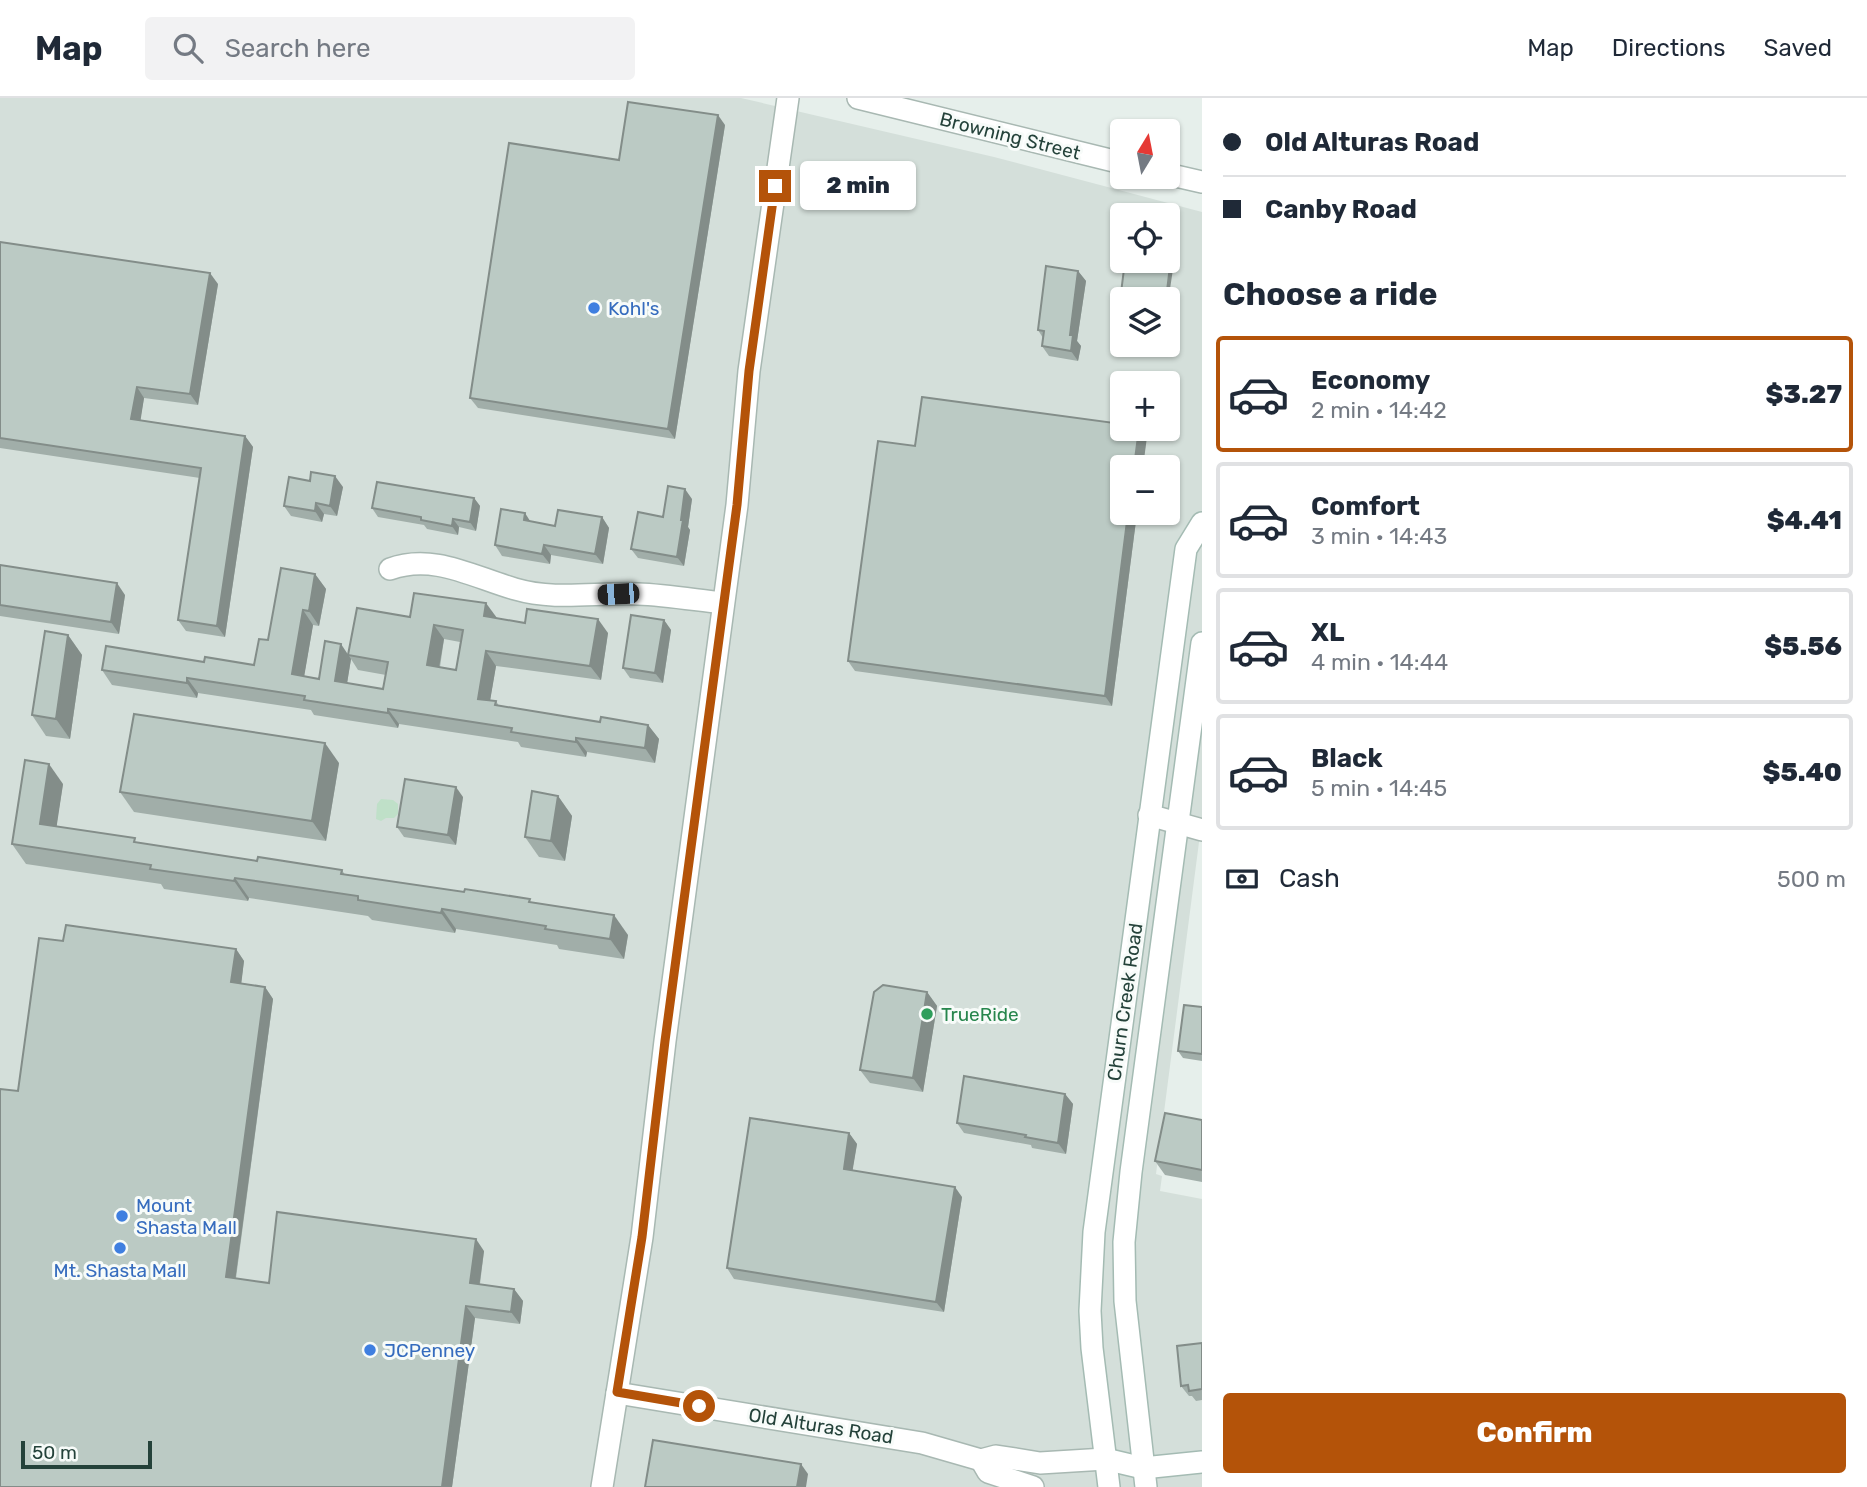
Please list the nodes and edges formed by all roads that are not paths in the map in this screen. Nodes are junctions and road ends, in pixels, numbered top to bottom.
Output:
1 (788, 98) edge
2 (858, 98) edge
3 (1110, 160) edge
4 (1180, 177) edge
5 (1202, 182) edge
6 (1202, 523) edge
7 (390, 569) dead end
8 (723, 603) junction
9 (1202, 643) edge
10 (1149, 815) junction
11 (1179, 824) junction
12 (1202, 830) edge
13 (617, 1392) junction
14 (1105, 1459) junction
15 (981, 1460) junction
16 (1202, 1462) edge
17 (1144, 1477) edge
18 (602, 1487) edge
19 (1033, 1487) edge
20 (1108, 1487) edge

1 - 8 street
2 - 3 street, Browning Street
4 - 5 street
6 - 10 street, Churn Creek Road
7 - 8 street
8 - 13 street
9 - 11 street, Churn Creek Road
10 - 11 street
10 - 14 street, Churn Creek Road
11 - 12 street
11 - 17 street, Churn Creek Road
13 - 15 street, Old Alturas Road
13 - 18 street
14 - 15 street, Old Alturas Road
14 - 17 street, Old Alturas Road
14 - 20 street, Churn Creek Road
15 - 19 street, Old Alturas Road
16 - 17 street, Old Alturas Road
17 - 20 street, Old Alturas Road

